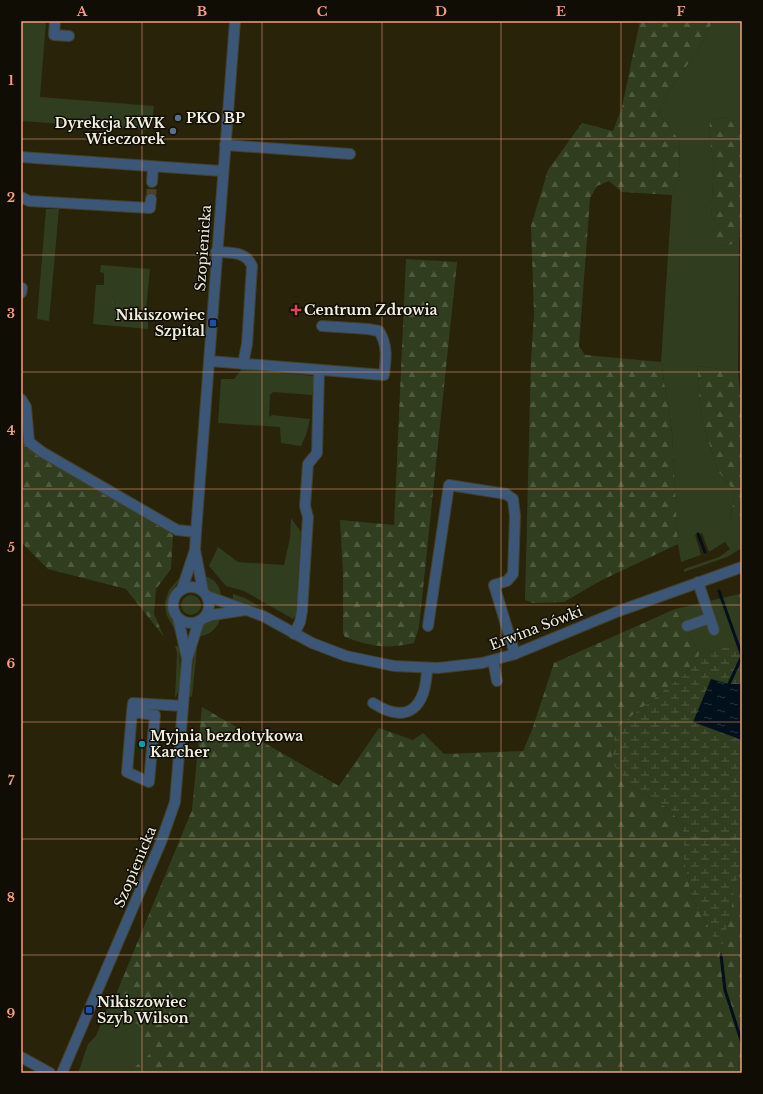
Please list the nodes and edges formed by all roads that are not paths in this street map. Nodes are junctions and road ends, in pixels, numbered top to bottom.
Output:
1 (55, 21) edge
2 (236, 21) edge
3 (69, 36) dead end
4 (224, 145) junction
5 (350, 154) dead end
6 (21, 157) edge
7 (153, 168) junction
8 (222, 172) junction
9 (152, 182) tunnel mouth
10 (21, 197) edge
11 (150, 199) dead end
12 (216, 252) junction
13 (22, 288) edge
14 (21, 293) edge
15 (322, 326) dead end
16 (209, 361) junction
17 (243, 364) junction
18 (319, 370) junction
19 (21, 399) edge
20 (196, 532) junction
21 (195, 550) junction
22 (742, 567) edge
23 (698, 582) junction
24 (182, 589) junction
25 (205, 593) junction
26 (246, 610) junction
27 (178, 618) junction
28 (710, 618) junction
29 (202, 620) junction
30 (428, 626) dead end
31 (687, 626) dead end
32 (714, 630) dead end
33 (294, 634) junction
34 (515, 654) junction
35 (187, 659) junction
36 (493, 660) junction
37 (427, 668) junction
38 (497, 681) dead end
39 (373, 703) dead end
40 (183, 706) junction
41 (132, 712) junction
42 (21, 1057) edge
43 (50, 1073) edge
44 (62, 1073) edge

1 - 3 street
2 - 4 street, Szopienicka
4 - 5 street
4 - 8 street, Szopienicka
6 - 7 street
7 - 8 street
7 - 9 street
8 - 12 street, Szopienicka
10 - 11 street
12 - 16 street, Szopienicka
12 - 17 street
13 - 14 street
15 - 18 street
16 - 17 street
16 - 20 street, Szopienicka
17 - 18 street
18 - 33 street
19 - 20 street
20 - 21 street, Szopienicka
21 - 24 street, Szopienicka
21 - 25 street, Szopienicka
22 - 23 street, Erwina Sówki
23 - 28 street
23 - 34 street, Erwina Sówki
24 - 25 street
24 - 27 street
25 - 26 street, Erwina Sówki
25 - 29 street
26 - 29 street, Erwina Sówki
26 - 33 street, Erwina Sówki
27 - 29 street
27 - 35 street, Szopienicka
28 - 31 street
28 - 32 street
29 - 35 street, Szopienicka
30 - 34 street
33 - 37 street, Erwina Sówki
34 - 36 street, Erwina Sówki
35 - 40 street, Szopienicka
36 - 37 street, Erwina Sówki
36 - 38 street
37 - 39 street
40 - 41 street
40 - 44 street, Szopienicka
41 - 41 street
42 - 43 street

